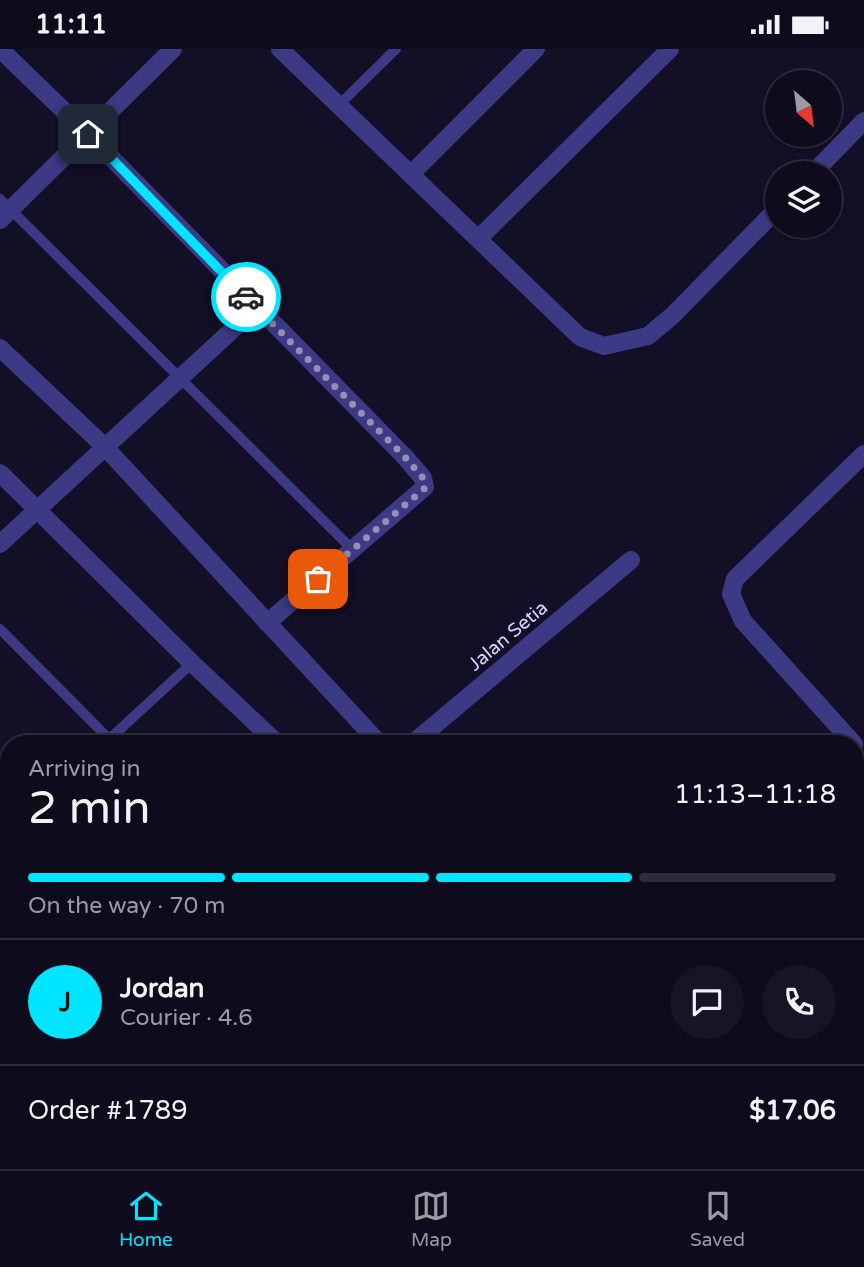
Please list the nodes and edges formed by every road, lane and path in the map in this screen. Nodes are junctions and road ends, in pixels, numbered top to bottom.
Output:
1 (0, 49) edge
2 (173, 49) edge
3 (280, 49) edge
4 (396, 49) edge
5 (536, 49) edge
6 (670, 49) edge
7 (338, 106) junction
8 (864, 121) edge
9 (88, 134) junction
10 (825, 161) edge
11 (411, 174) junction
12 (4, 209) edge
13 (765, 221) edge
14 (478, 239) junction
15 (257, 308) junction
16 (0, 348) edge
17 (182, 378) junction
18 (104, 446) junction
19 (864, 454) edge
20 (0, 473) edge
21 (36, 508) junction
22 (0, 544) edge
23 (353, 550) junction
24 (631, 560) dead end
25 (267, 623) junction
26 (0, 629) edge
27 (192, 663) junction
28 (102, 735) edge
29 (116, 735) edge
30 (268, 735) edge
31 (372, 735) edge
32 (423, 735) edge
33 (847, 735) edge

1 - 9 street
2 - 9 street
3 - 7 street
4 - 7 lane
5 - 11 street
6 - 14 street
7 - 11 street
8 - 10 street
9 - 12 street
9 - 15 street
11 - 14 street
12 - 17 lane
13 - 14 street
15 - 17 street
15 - 23 street
16 - 18 street
17 - 18 street
17 - 23 lane
18 - 21 street
18 - 25 street
19 - 33 street
20 - 21 street
21 - 22 street
21 - 27 street
23 - 25 street
24 - 32 street, Jalan Setia
25 - 31 street
26 - 28 lane
27 - 29 lane
27 - 30 street

